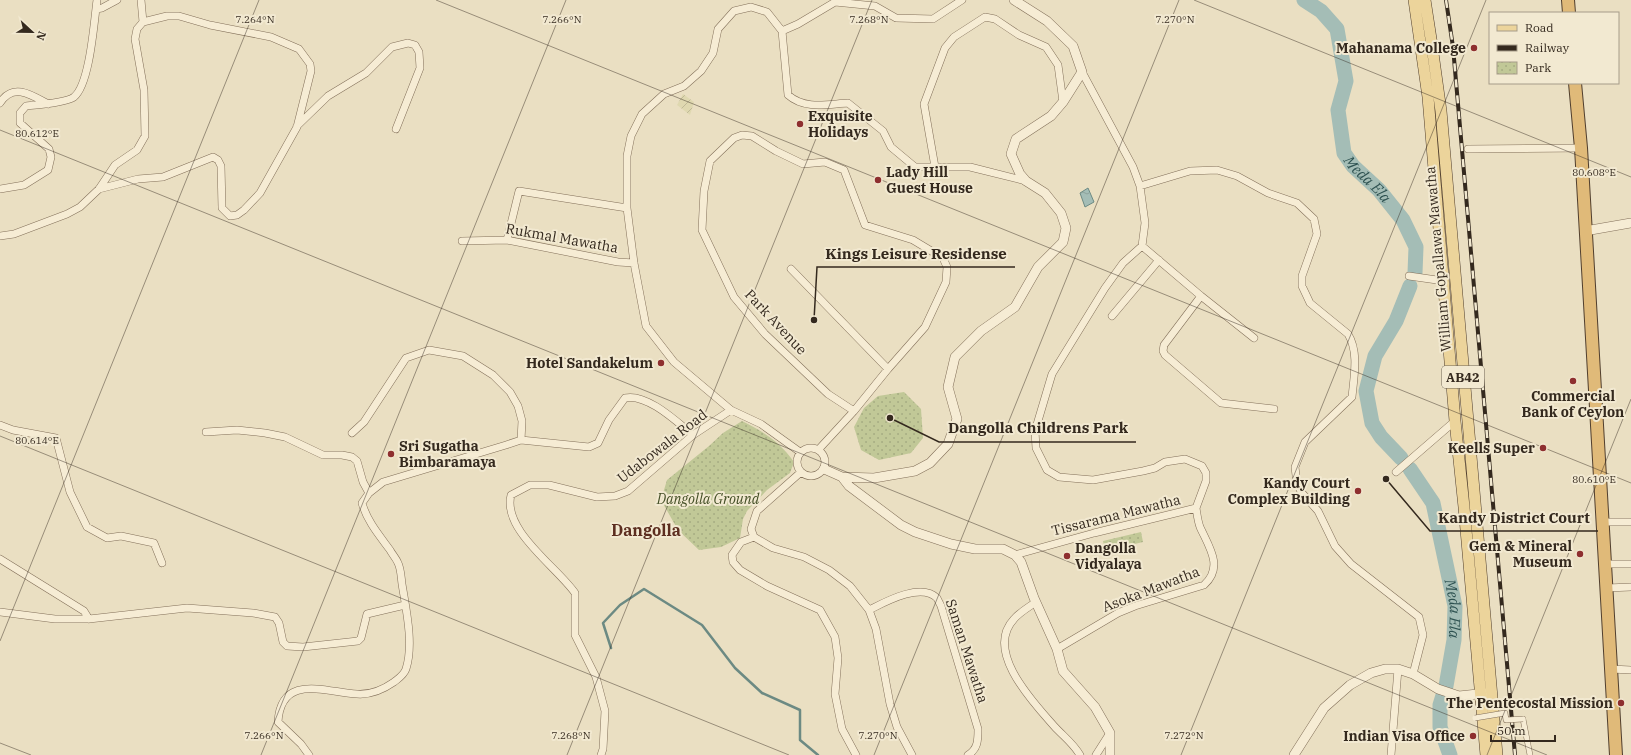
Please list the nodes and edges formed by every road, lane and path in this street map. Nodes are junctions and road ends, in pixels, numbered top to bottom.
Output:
1 (97, 0) edge
2 (117, 0) edge
3 (141, 0) edge
4 (962, 0) edge
5 (1014, 0) edge
6 (1414, 0) edge
7 (1425, 0) edge
8 (1568, 0) edge
9 (96, 9) junction
10 (1569, 12) edge
11 (143, 22) junction
12 (782, 31) junction
13 (1082, 72) junction
14 (1575, 84) edge
15 (1063, 102) junction
16 (0, 103) edge
17 (48, 104) junction
18 (297, 126) junction
19 (396, 129) dead end
20 (1581, 148) junction
21 (1468, 149) dead end
22 (935, 167) junction
23 (1026, 181) junction
24 (1140, 186) junction
25 (0, 189) edge
26 (99, 189) junction
27 (627, 208) junction
28 (1631, 223) edge
29 (1585, 231) junction
30 (0, 236) edge
31 (507, 240) junction
32 (462, 241) dead end
33 (1142, 246) junction
34 (1159, 260) junction
35 (634, 263) junction
36 (792, 270) dead end
37 (1409, 276) dead end
38 (1444, 281) junction
39 (1200, 296) junction
40 (1112, 316) dead end
41 (1254, 338) dead end
42 (888, 369) junction
43 (1274, 409) dead end
44 (731, 410) junction
45 (854, 411) junction
46 (1455, 422) junction
47 (0, 425) edge
48 (206, 432) dead end
49 (352, 433) dead end
50 (693, 435) junction
51 (521, 440) junction
52 (819, 449) junction
53 (800, 452) junction
54 (824, 469) junction
55 (801, 472) junction
56 (1396, 472) dead end
57 (842, 477) junction
58 (369, 493) junction
59 (1196, 508) junction
60 (1602, 522) junction
61 (1631, 522) edge
62 (754, 537) junction
63 (1015, 555) junction
64 (0, 559) edge
65 (162, 563) dead end
66 (1606, 564) junction
67 (1631, 564) edge
68 (1631, 587) edge
69 (1607, 588) junction
70 (1036, 602) junction
71 (405, 605) junction
72 (869, 610) junction
73 (0, 612) edge
74 (89, 619) junction
75 (1057, 649) junction
76 (1398, 669) junction
77 (1612, 669) junction
78 (1631, 670) edge
79 (1413, 674) junction
80 (1486, 694) junction
81 (1475, 718) dead end
82 (1110, 733) junction
83 (603, 753) edge
84 (309, 755) edge
85 (856, 755) edge
86 (912, 755) edge
87 (968, 755) edge
88 (1080, 755) edge
89 (1096, 755) edge
90 (1110, 755) edge
91 (1294, 755) edge
92 (1391, 755) edge
93 (1486, 755) edge
94 (1497, 755) edge
95 (1530, 755) edge
96 (1616, 755) edge

1 - 9 street
2 - 9 street
3 - 11 street
4 - 12 street
5 - 13 street
6 - 38 main road, William Gopallawa Mawatha / AB42
7 - 80 main road, William Gopallawa Mawatha / AB42
8 - 10 highway
9 - 17 street
11 - 18 street
11 - 26 street
12 - 22 street
12 - 27 street
13 - 15 street
13 - 24 street
14 - 20 highway
15 - 22 street
15 - 23 street
16 - 17 street
17 - 25 street
18 - 19 street
18 - 26 street
20 - 21 street
20 - 29 highway
22 - 23 street
23 - 57 street
24 - 33 street
24 - 79 street
26 - 30 street
27 - 31 street
27 - 35 street
28 - 29 street
29 - 60 highway
31 - 32 street, Rukmal Mawatha
31 - 35 street, Rukmal Mawatha
33 - 34 street
33 - 59 street, Tissarama Mawatha
34 - 39 street
34 - 40 street
35 - 44 street
36 - 42 street
37 - 38 street
38 - 46 main road, William Gopallawa Mawatha / AB42
39 - 41 street
39 - 43 street
42 - 45 street, Park Avenue
42 - 45 street, Park Avenue
44 - 50 street, Udabowala Road
44 - 53 street
45 - 52 street
46 - 56 street
46 - 80 main road, William Gopallawa Mawatha / AB42
47 - 65 street
48 - 58 street
49 - 51 street
50 - 51 street
50 - 83 street, Udabowala Road
51 - 58 street
52 - 53 street
52 - 54 street
53 - 55 street
54 - 55 street
54 - 57 street
55 - 62 street
57 - 63 street
58 - 71 street
59 - 63 street, Tissarama Mawatha
59 - 75 street, Asoka Mawatha
60 - 61 street
60 - 66 highway
62 - 72 street
62 - 85 street
63 - 70 street
64 - 74 street
66 - 67 street
66 - 69 highway
68 - 69 street
69 - 77 highway
70 - 75 street
70 - 88 street
71 - 74 street
71 - 84 street
72 - 86 street
72 - 87 street, Saman Mawatha
73 - 74 street
75 - 82 street
76 - 79 street
76 - 91 street
76 - 92 street
77 - 78 street
77 - 96 highway
79 - 80 street
80 - 93 main road, William Gopallawa Mawatha / AB42
80 - 94 main road, William Gopallawa Mawatha / AB42
81 - 95 street, bridge
82 - 89 street
82 - 90 street

